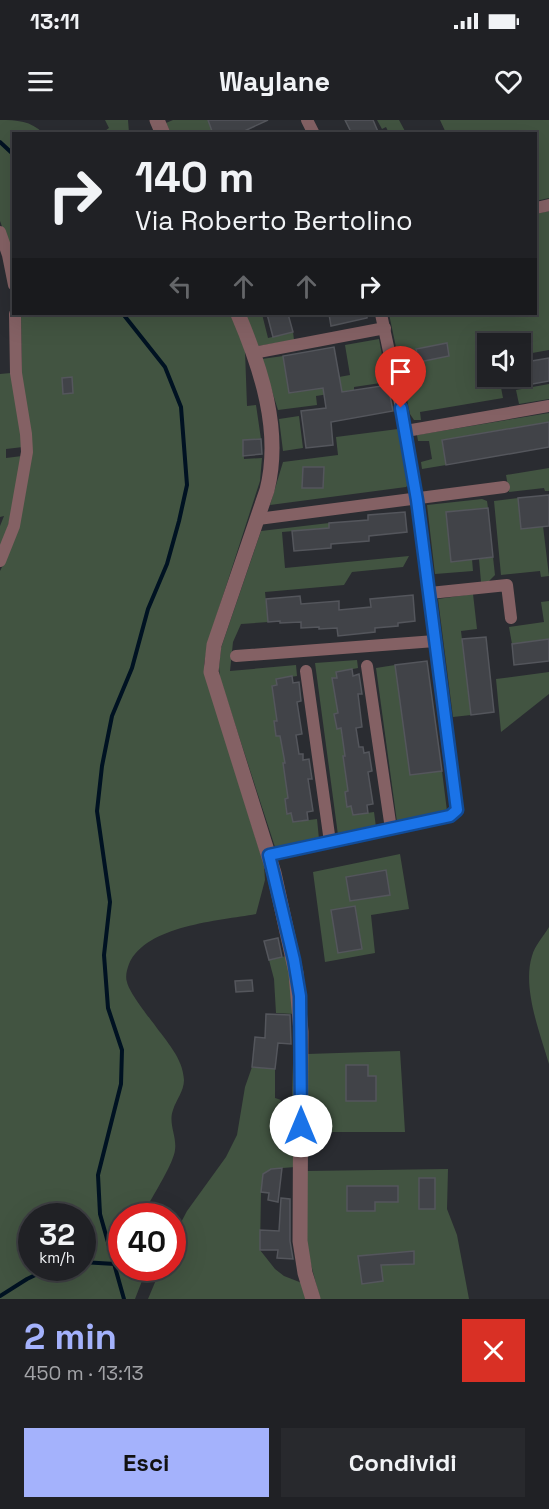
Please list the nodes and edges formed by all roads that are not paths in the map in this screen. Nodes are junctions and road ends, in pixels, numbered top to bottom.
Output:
1 (0, 232) edge
2 (12, 275) edge
3 (15, 315) edge
4 (238, 315) edge
5 (381, 315) edge
6 (385, 328) junction
7 (253, 353) junction
8 (549, 406) edge
9 (406, 431) junction
10 (504, 487) dead end
11 (417, 500) junction
12 (258, 519) junction
13 (0, 561) edge
14 (430, 593) junction
15 (511, 618) dead end
16 (435, 641) junction
17 (236, 656) dead end
18 (367, 666) dead end
19 (306, 671) dead end
20 (391, 829) junction
21 (330, 842) junction
22 (269, 855) junction
23 (313, 1299) edge

1 - 2 street
3 - 13 street
4 - 7 street
5 - 6 street
6 - 7 street
6 - 9 street
7 - 12 street
8 - 9 street
9 - 11 street
10 - 11 street
11 - 12 street
11 - 14 street
12 - 22 street
14 - 15 street
14 - 16 street
16 - 17 street
16 - 20 street
18 - 20 street
19 - 21 street
20 - 21 street
21 - 22 street
22 - 23 street

